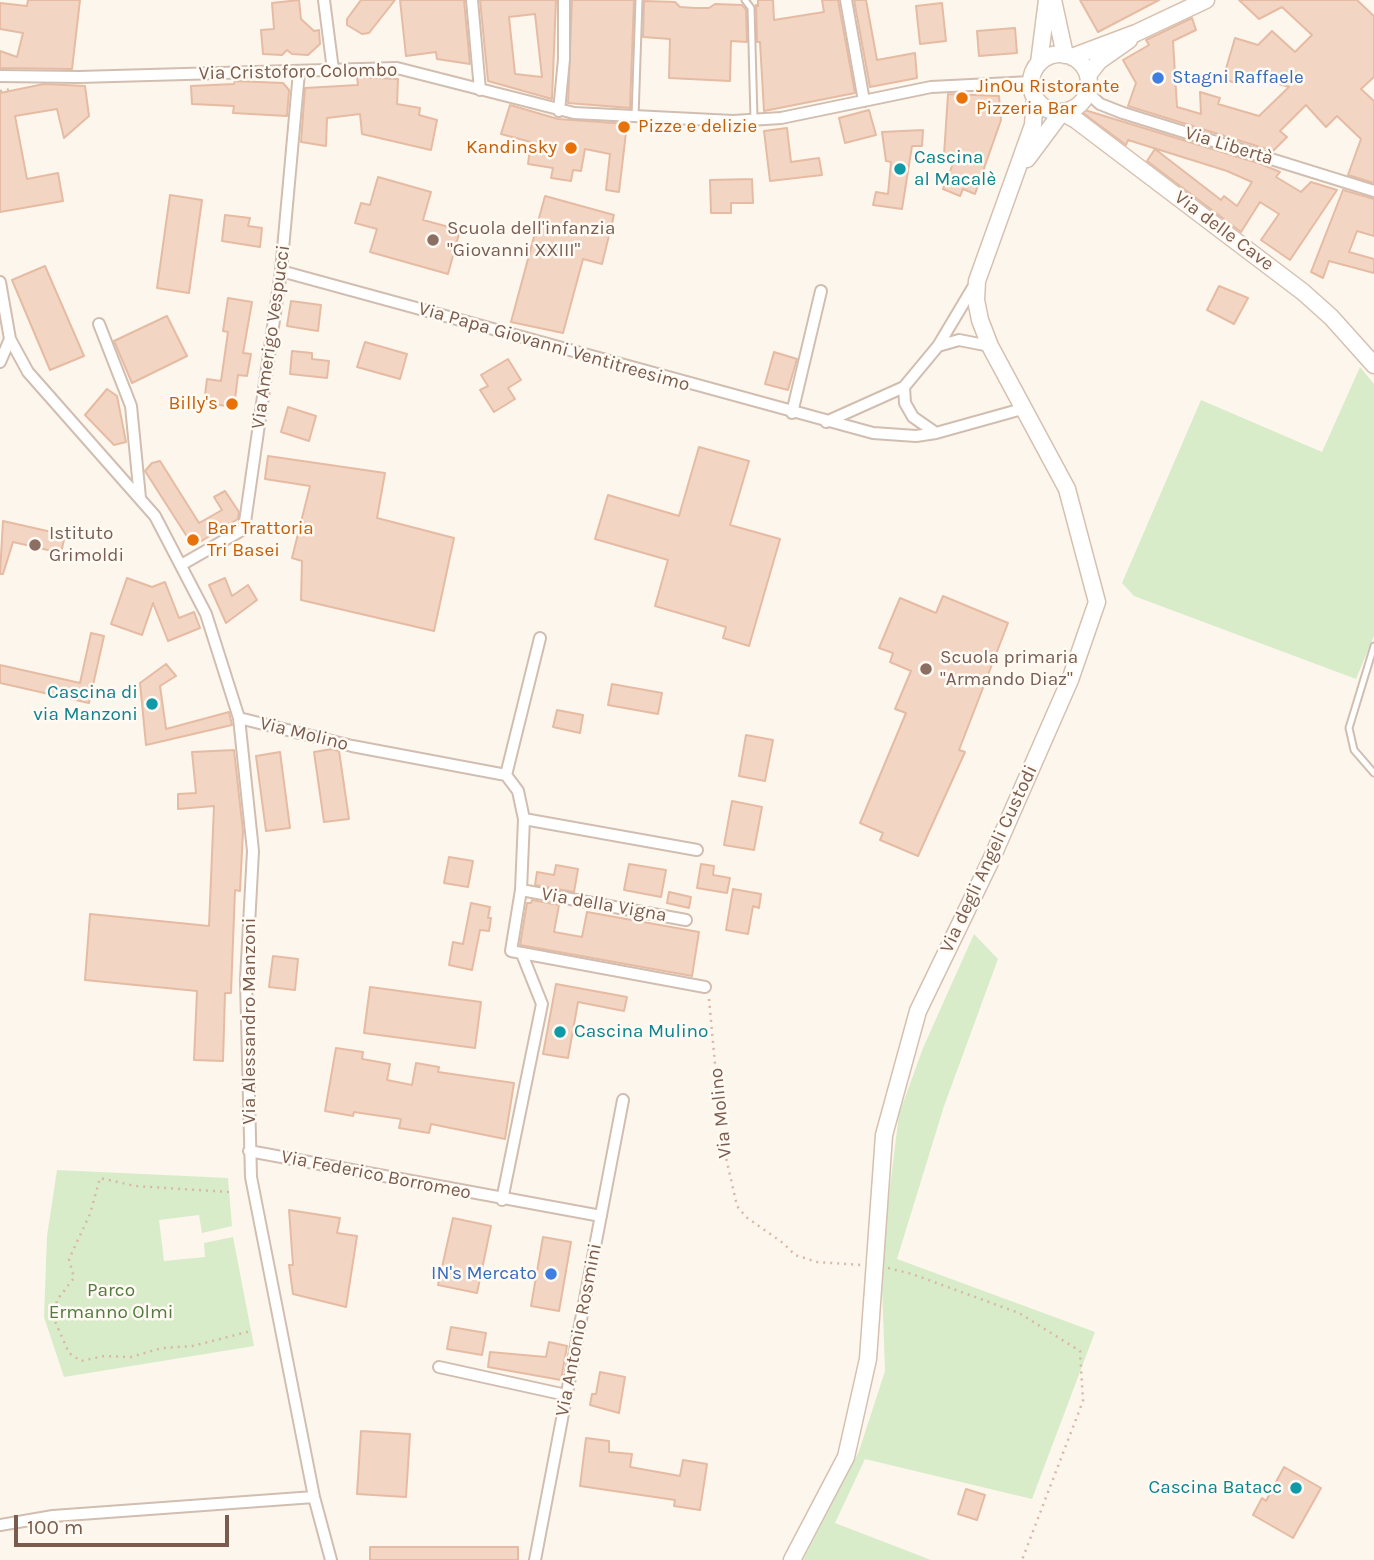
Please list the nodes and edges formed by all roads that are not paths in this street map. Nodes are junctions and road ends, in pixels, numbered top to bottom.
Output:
1 (324, 0) edge
2 (472, 0) edge
3 (564, 0) edge
4 (639, 0) edge
5 (745, 0) edge
6 (846, 0) edge
7 (1047, 0) edge
8 (1053, 0) edge
9 (1206, 0) edge
10 (1139, 32) junction
11 (1068, 56) junction
12 (1039, 64) junction
13 (333, 70) junction
14 (299, 72) junction
15 (1088, 75) junction
16 (0, 76) edge
17 (480, 90) junction
18 (1033, 90) junction
19 (1088, 93) junction
20 (864, 101) junction
21 (559, 111) junction
22 (1062, 112) junction
23 (635, 117) junction
24 (754, 121) junction
25 (1016, 176) junction
26 (1374, 191) edge
27 (281, 271) junction
28 (977, 281) junction
29 (0, 282) edge
30 (821, 290) dead end
31 (99, 324) dead end
32 (10, 339) junction
33 (937, 346) junction
34 (990, 346) junction
35 (0, 362) edge
36 (1374, 365) edge
37 (904, 387) junction
38 (1022, 410) junction
39 (792, 413) junction
40 (826, 422) junction
41 (936, 433) junction
42 (140, 498) junction
43 (181, 565) junction
44 (540, 638) dead end
45 (1374, 646) edge
46 (239, 718) junction
47 (1374, 773) edge
48 (506, 775) junction
49 (524, 819) junction
50 (697, 850) dead end
51 (521, 890) junction
52 (686, 920) dead end
53 (522, 954) junction
54 (705, 987) road end
55 (623, 1100) dead end
56 (249, 1151) junction
57 (502, 1200) junction
58 (601, 1216) junction
59 (439, 1367) dead end
60 (566, 1395) junction
61 (314, 1497) junction
62 (0, 1525) edge
63 (331, 1560) edge
64 (535, 1560) edge
65 (792, 1560) edge

1 - 13 street
2 - 17 street
3 - 21 street
4 - 23 lane
5 - 24 lane
6 - 20 street
7 - 12 street
8 - 11 street
9 - 10 street
10 - 11 street
10 - 15 street
11 - 12 street
11 - 15 street
12 - 18 street
13 - 14 street, Via Cristoforo Colombo
13 - 17 street, Via Cristoforo Colombo
14 - 16 street, Via Cristoforo Colombo
14 - 27 street, Via Amerigo Vespucci
15 - 19 street
17 - 21 street, Via Cristoforo Colombo
18 - 20 street, Via Cristoforo Colombo
18 - 22 street
18 - 25 street, Via degli Angeli Custodi
19 - 22 street
19 - 26 street, Via Libertà
20 - 24 street, Via Cristoforo Colombo
21 - 23 street, Via Cristoforo Colombo
22 - 25 street, Via degli Angeli Custodi
22 - 36 street, Via delle Cave
23 - 24 street, Via Cristoforo Colombo
25 - 28 street, Via degli Angeli Custodi
27 - 39 street, Via Papa Giovanni Ventitreesimo
27 - 43 street, Via Amerigo Vespucci
28 - 33 street
28 - 34 street, Via degli Angeli Custodi
29 - 32 street, Via Alessandro Manzoni
30 - 39 street
31 - 42 street
32 - 35 street
32 - 42 street, Via Alessandro Manzoni
33 - 34 street
33 - 37 street
34 - 38 street, Via degli Angeli Custodi
37 - 40 street
37 - 41 street
38 - 41 street, Via Papa Giovanni Ventitreesimo
38 - 65 street, Via degli Angeli Custodi
39 - 40 street, Via Papa Giovanni Ventitreesimo
40 - 41 street, Via Papa Giovanni Ventitreesimo
42 - 43 street, Via Alessandro Manzoni
43 - 46 street, Via Alessandro Manzoni
44 - 48 street
45 - 47 lane
46 - 48 street, Via Molino
46 - 56 street, Via Alessandro Manzoni
48 - 49 street
49 - 50 street
49 - 51 street
51 - 52 street, Via della Vigna
51 - 53 street
53 - 54 street
53 - 57 street
55 - 58 street, Via Antonio Rosmini
56 - 57 street, Via Federico Borromeo
56 - 61 street, Via Alessandro Manzoni
57 - 58 street, Via Federico Borromeo
58 - 60 street, Via Antonio Rosmini
59 - 60 street
60 - 64 street, Via Antonio Rosmini
61 - 62 street
61 - 63 street, Via Alessandro Manzoni

